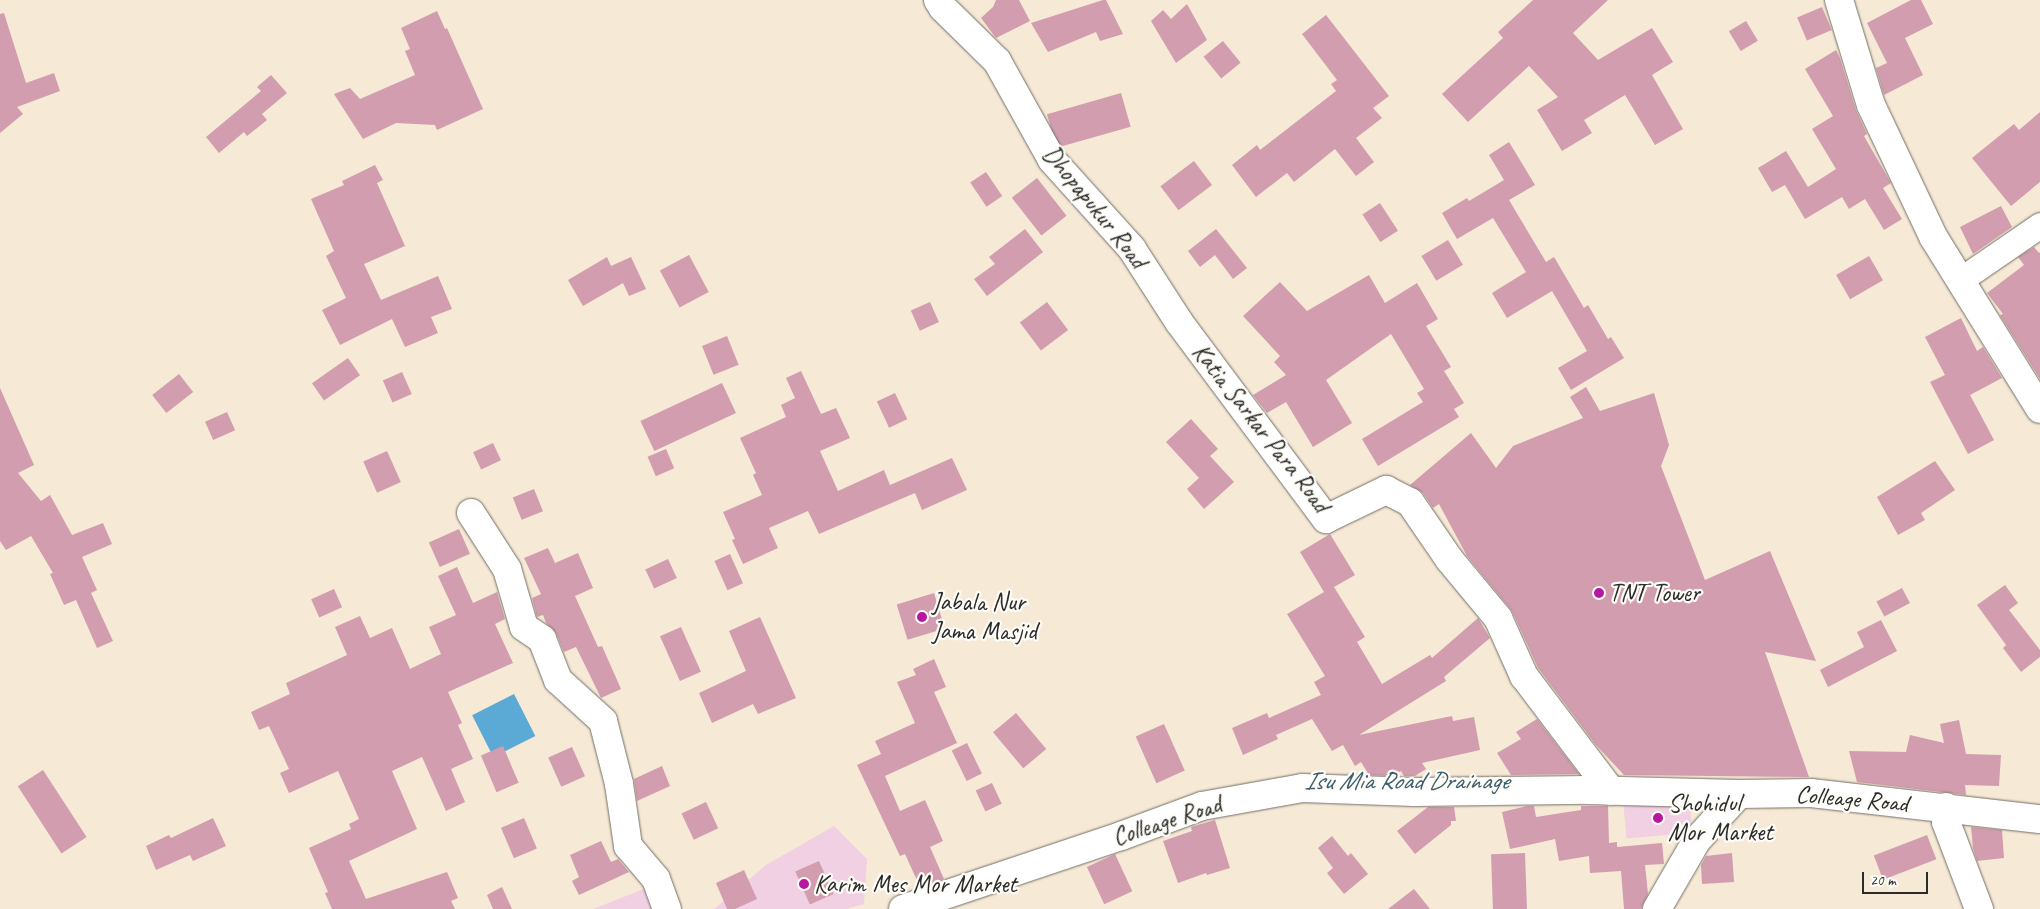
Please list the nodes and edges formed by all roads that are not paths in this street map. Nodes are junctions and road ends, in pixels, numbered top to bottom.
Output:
1 (938, 0) edge
2 (1839, 0) edge
3 (2040, 225) edge
4 (1960, 280) junction
5 (1179, 322) joint
6 (2040, 408) edge
7 (471, 513) dead end
8 (1611, 791) junction
9 (1740, 794) junction
10 (1946, 808) junction
11 (2040, 819) edge
12 (667, 909) edge
13 (903, 909) edge
14 (1657, 909) edge
15 (1979, 909) edge

1 - 5 street, Dhopapukur Road
2 - 4 street
3 - 4 street
4 - 6 street
5 - 8 street, Katia Sarkar Para Road
7 - 12 street
8 - 9 street, Colleage Road
8 - 13 street, Colleage Road
9 - 10 street, Colleage Road
9 - 14 street
10 - 11 street, Colleage Road
10 - 15 street

